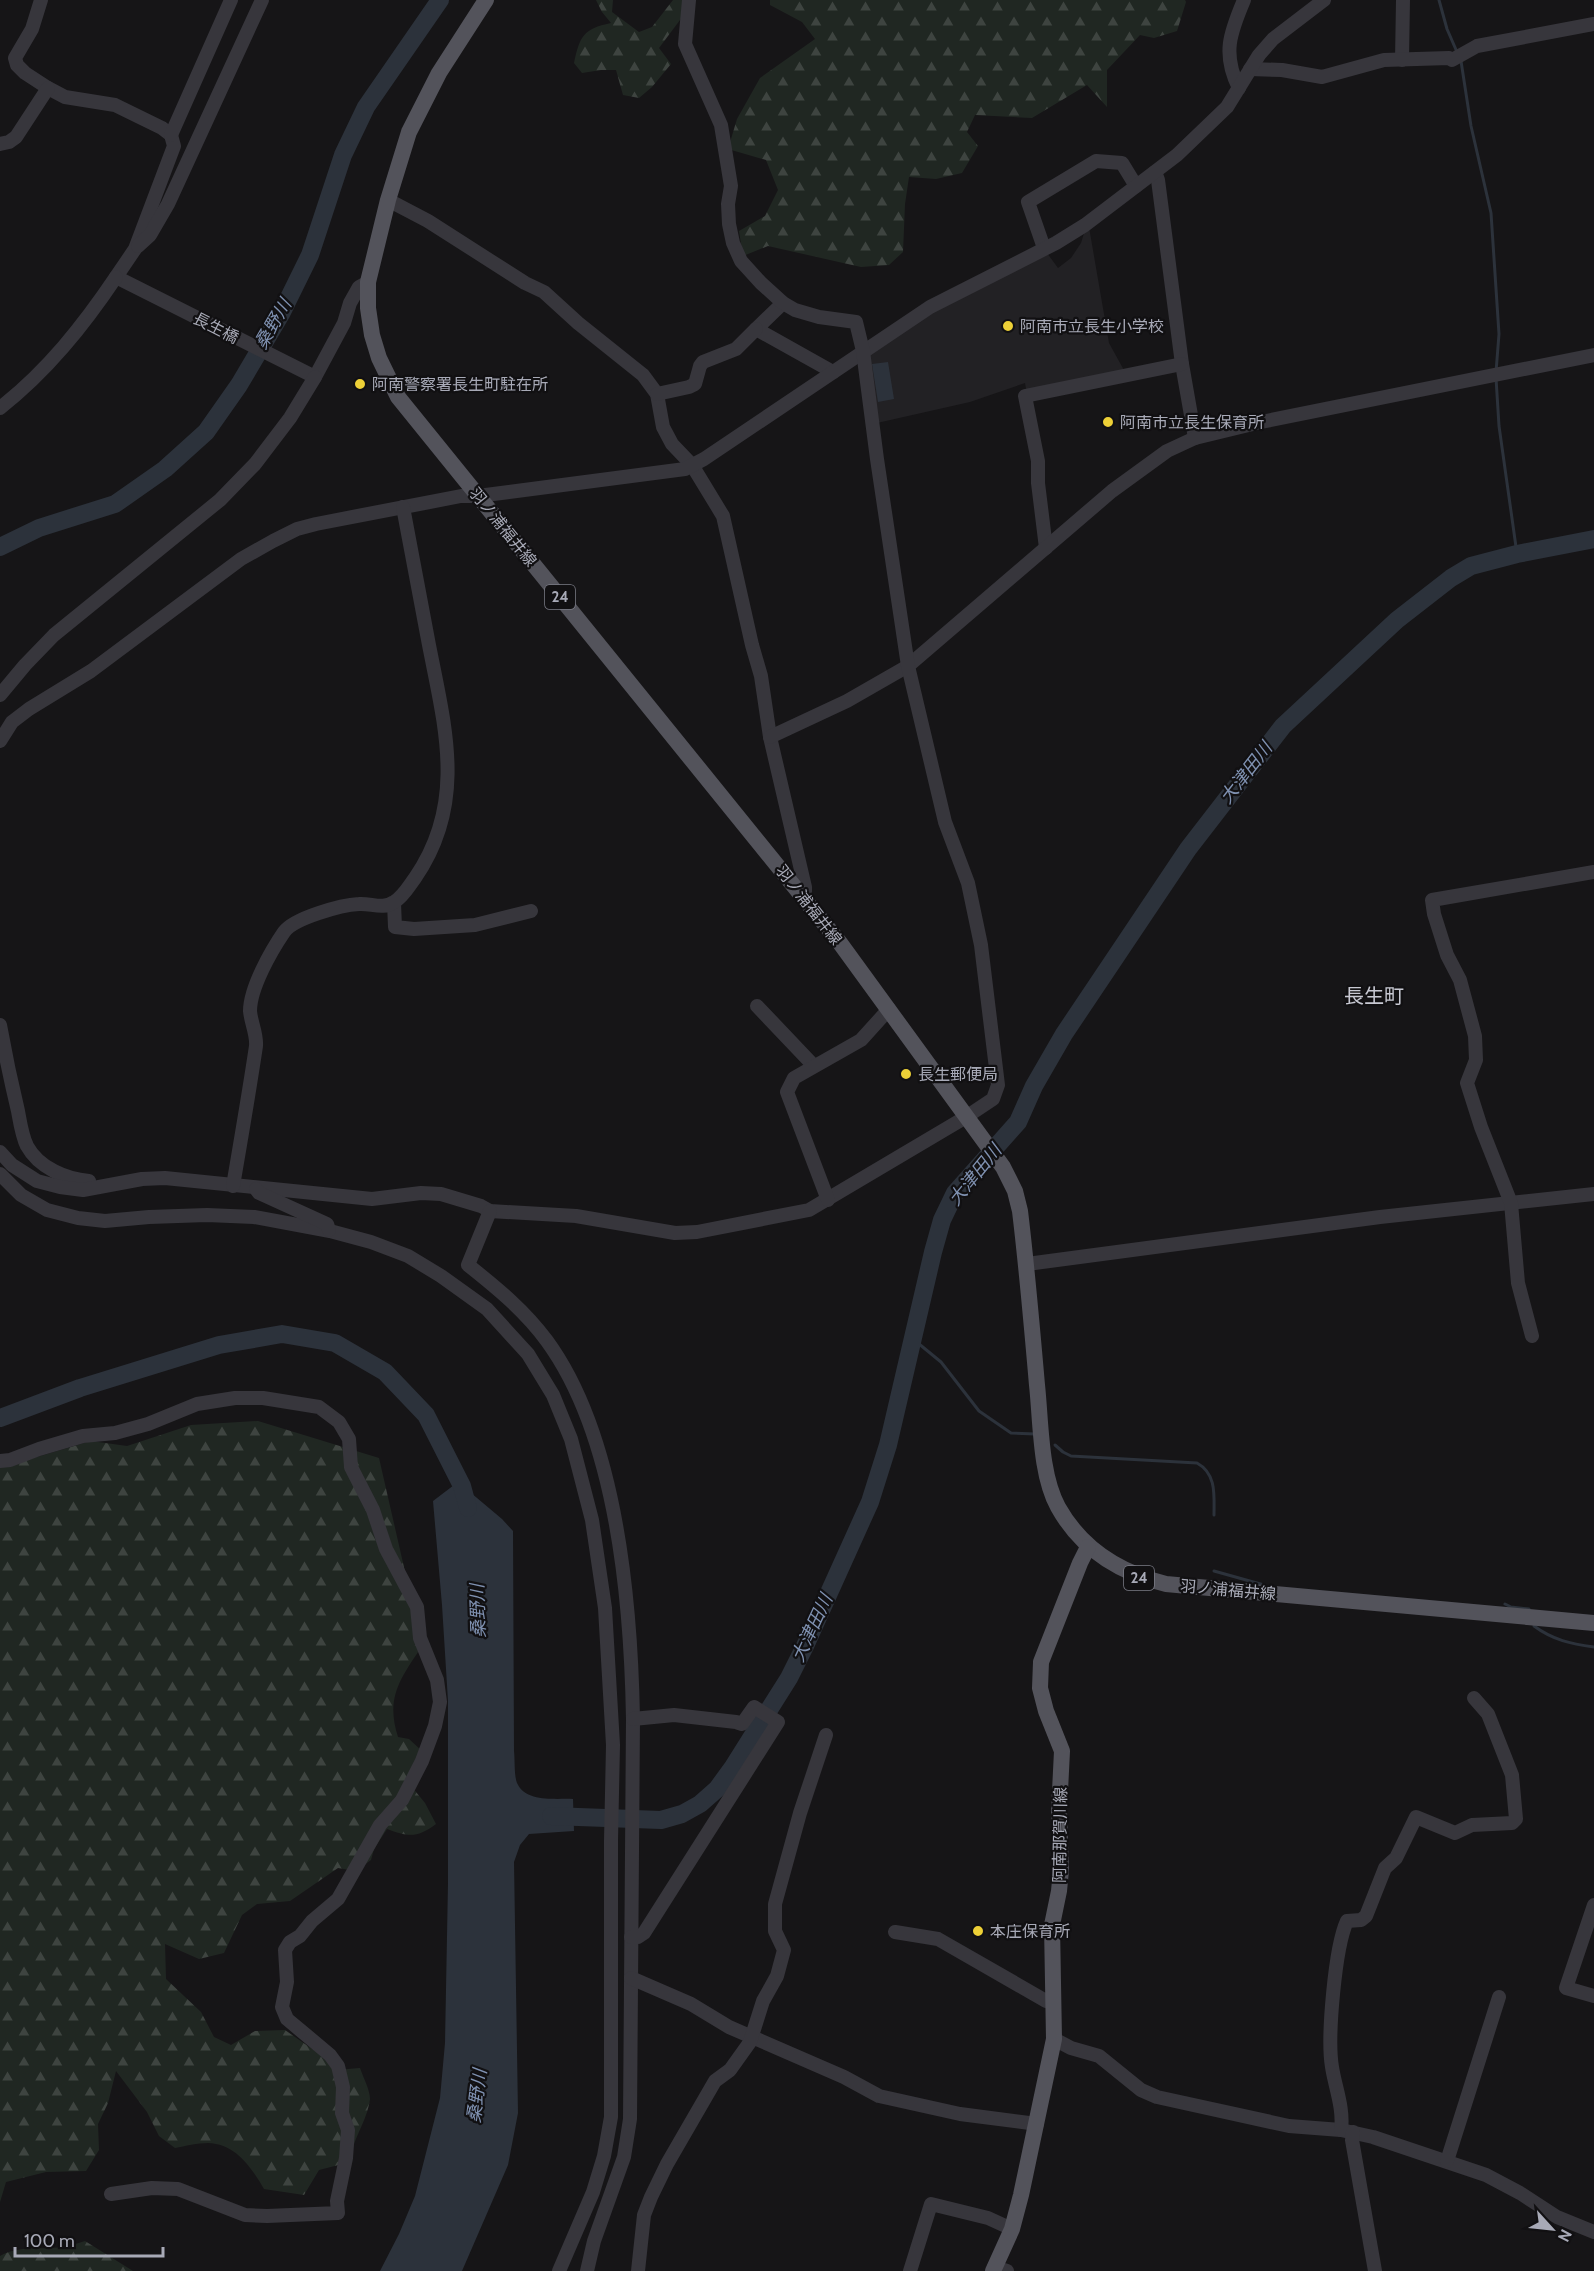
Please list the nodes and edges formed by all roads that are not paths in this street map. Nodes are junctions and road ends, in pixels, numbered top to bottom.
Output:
1 (41, 0) edge
2 (231, 0) edge
3 (262, 0) edge
4 (486, 0) edge
5 (689, 0) edge
6 (1244, 0) edge
7 (1324, 0) edge
8 (1403, 0) edge
9 (1594, 24) edge
10 (1402, 60) junction
11 (1250, 69) junction
12 (48, 88) junction
13 (1239, 88) junction
14 (171, 135) junction
15 (0, 144) edge
16 (1155, 172) junction
17 (1136, 186) junction
18 (388, 200) junction
19 (1044, 248) junction
20 (135, 249) junction
21 (121, 280) junction
22 (368, 282) junction
23 (783, 303) junction
24 (756, 329) junction
25 (863, 351) junction
26 (1594, 355) edge
27 (1182, 364) junction
28 (833, 372) junction
29 (311, 375) junction
30 (657, 394) junction
31 (0, 408) edge
32 (1195, 438) junction
33 (692, 465) junction
34 (478, 496) junction
35 (403, 507) junction
36 (1046, 548) junction
37 (908, 666) junction
38 (0, 695) edge
39 (770, 737) junction
40 (0, 741) edge
41 (1594, 873) edge
42 (805, 899) junction
43 (394, 903) junction
44 (531, 911) dead end
45 (757, 1006) dead end
46 (889, 1010) junction
47 (0, 1025) edge
48 (814, 1066) junction
49 (966, 1117) junction
50 (0, 1152) edge
51 (0, 1173) edge
52 (110, 1185) junction
53 (233, 1186) junction
54 (255, 1187) junction
55 (1594, 1194) edge
56 (828, 1200) junction
57 (1511, 1203) junction
58 (490, 1211) junction
59 (330, 1231) junction
60 (1026, 1264) junction
61 (1532, 1336) dead end
62 (0, 1461) edge
63 (1088, 1547) junction
64 (1594, 1623) edge
65 (1474, 1698) dead end
66 (633, 1719) junction
67 (826, 1735) dead end
68 (1594, 1905) edge
69 (895, 1932) dead end
70 (631, 1937) junction
71 (631, 1978) junction
72 (1594, 1996) edge
73 (1499, 1997) dead end
74 (1054, 2000) junction
75 (752, 2036) junction
76 (1054, 2039) junction
77 (1037, 2124) junction
78 (1347, 2131) junction
79 (1447, 2161) junction
80 (111, 2194) dead end
81 (1012, 2229) junction
82 (1594, 2232) edge
83 (998, 2270) edge
84 (559, 2271) edge
85 (587, 2271) edge
86 (638, 2271) edge
87 (910, 2271) edge
88 (1375, 2271) edge

1 - 12 street
2 - 14 street
3 - 20 street
4 - 18 main road, 羽ノ浦福井線 / 24
5 - 23 street
6 - 13 street
7 - 11 street
8 - 10 street
9 - 10 street
10 - 11 street
11 - 13 street
12 - 14 street
12 - 15 street
13 - 16 street
14 - 20 street
16 - 17 street
16 - 27 street
17 - 19 street
17 - 19 street
18 - 22 main road, 羽ノ浦福井線 / 24
18 - 30 street
19 - 25 street
20 - 21 street
21 - 29 street, 長生橋
21 - 31 street
22 - 29 street
22 - 34 main road, 羽ノ浦福井線 / 24
23 - 24 street
23 - 25 street
24 - 28 street
24 - 30 street
25 - 28 street
25 - 37 street
26 - 32 street
27 - 32 street
27 - 36 street
28 - 33 street
29 - 38 street
30 - 33 street
32 - 36 street
33 - 34 street
33 - 39 street
34 - 35 street
34 - 42 main road, 羽ノ浦福井線 / 24
35 - 40 street
35 - 43 street
36 - 37 street
37 - 39 street
37 - 49 street
39 - 42 street
41 - 57 street
42 - 46 main road, 羽ノ浦福井線 / 24
43 - 44 street
43 - 53 street
45 - 48 street
46 - 48 street
46 - 49 main road, 羽ノ浦福井線 / 24
47 - 52 street
48 - 56 street
49 - 56 street
49 - 60 main road, 羽ノ浦福井線 / 24
50 - 52 street
51 - 59 street
52 - 53 street
53 - 54 street
54 - 58 street
54 - 59 street
55 - 57 street
56 - 58 street
57 - 60 street
57 - 61 street
58 - 66 street
59 - 84 street
60 - 63 main road, 羽ノ浦福井線 / 24
62 - 80 street
63 - 64 main road, 羽ノ浦福井線 / 24
63 - 74 main road, 阿南那賀川線
65 - 78 street
66 - 70 street
66 - 70 street
67 - 75 street
68 - 72 street
69 - 74 street
70 - 71 street
71 - 75 street
71 - 85 street
73 - 79 street
74 - 76 main road, 阿南那賀川線
75 - 77 street
75 - 86 street
76 - 77 main road, 阿南那賀川線
76 - 78 street
77 - 81 main road, 阿南那賀川線
78 - 79 street
78 - 88 street
79 - 82 street
81 - 83 main road, 阿南那賀川線
81 - 87 street

